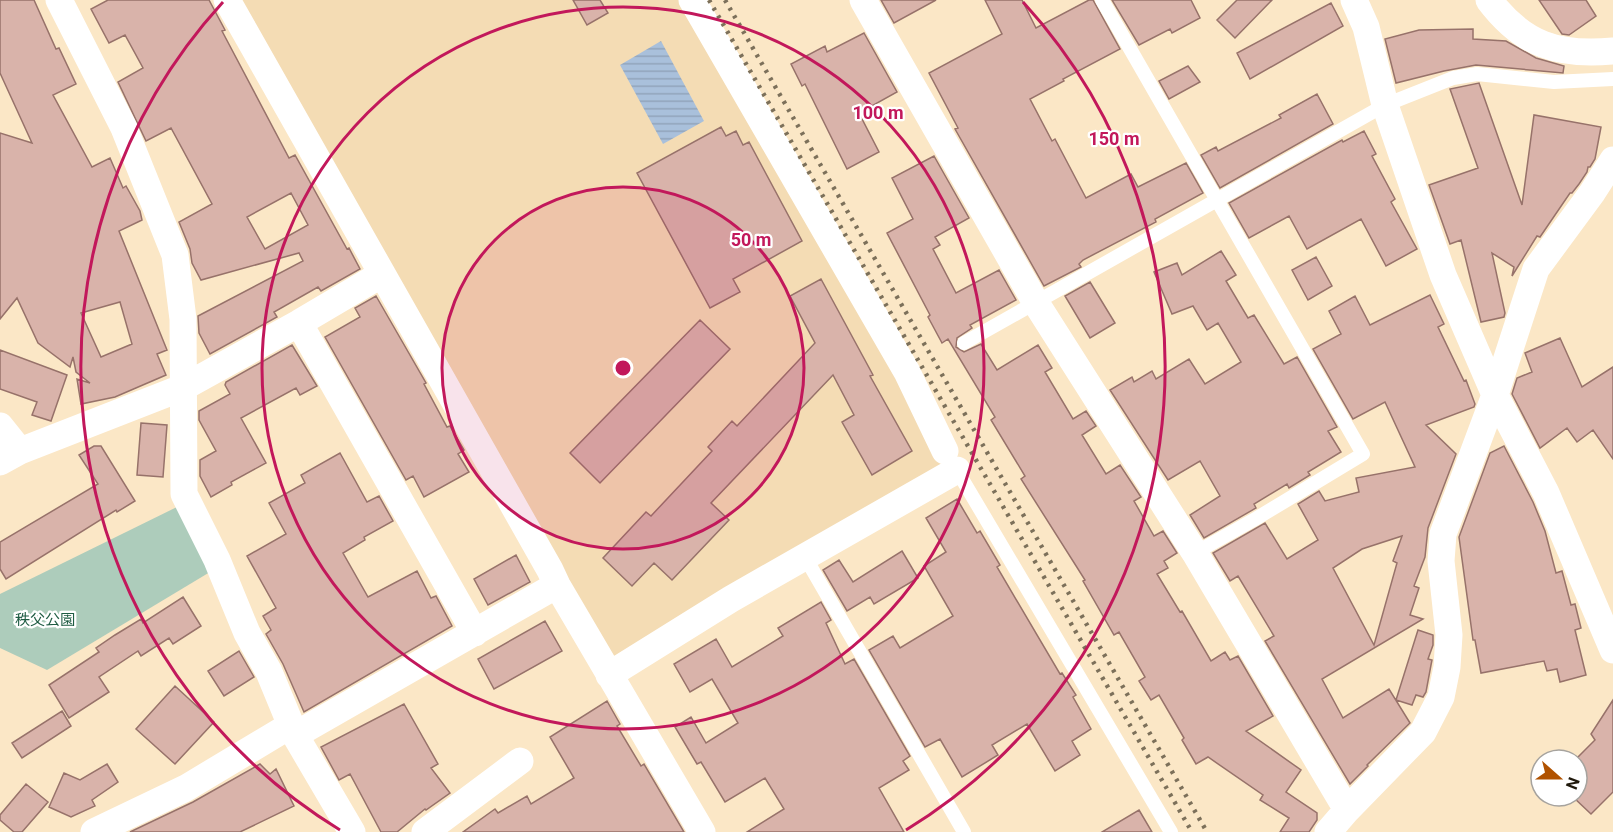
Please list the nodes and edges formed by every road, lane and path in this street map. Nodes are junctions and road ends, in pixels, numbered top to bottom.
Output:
1 (59, 0) edge
2 (227, 0) edge
3 (692, 0) edge
4 (863, 0) edge
5 (1102, 0) edge
6 (1354, 0) edge
7 (1489, 0) edge
8 (1613, 51) edge
9 (1613, 79) edge
10 (1385, 105) junction
11 (1613, 159) edge
12 (1217, 202) junction
13 (382, 274) junction
14 (1036, 303) junction
15 (299, 323) junction
16 (964, 343) dead end
17 (184, 387) junction
18 (1495, 395) junction
19 (0, 426) edge
20 (10, 456) edge
21 (951, 461) junction
22 (1195, 553) junction
23 (805, 557) junction
24 (557, 585) junction
25 (475, 633) junction
26 (1613, 650) edge
27 (609, 675) junction
28 (293, 730) junction
29 (520, 761) dead end
30 (1347, 810) junction
31 (94, 832) edge
32 (352, 832) edge
33 (425, 832) edge
34 (702, 832) edge
35 (964, 832) edge
36 (1171, 832) edge
37 (1328, 832) edge

1 - 17 street
2 - 13 street
3 - 21 street
4 - 14 street
5 - 12 lane
6 - 10 street
7 - 8 street
9 - 10 lane
10 - 12 lane
10 - 18 street
11 - 18 street
12 - 14 lane
12 - 22 lane
13 - 15 street
13 - 24 street
14 - 16 lane
14 - 22 street
15 - 17 street
15 - 25 street
17 - 20 street
17 - 28 street
18 - 26 street
18 - 30 street
19 - 20 street
21 - 23 street
21 - 36 lane
22 - 30 street
23 - 27 street
23 - 35 lane
24 - 25 street
24 - 27 street
25 - 28 street
27 - 34 street
28 - 31 street
28 - 32 street
29 - 33 street
30 - 37 street

